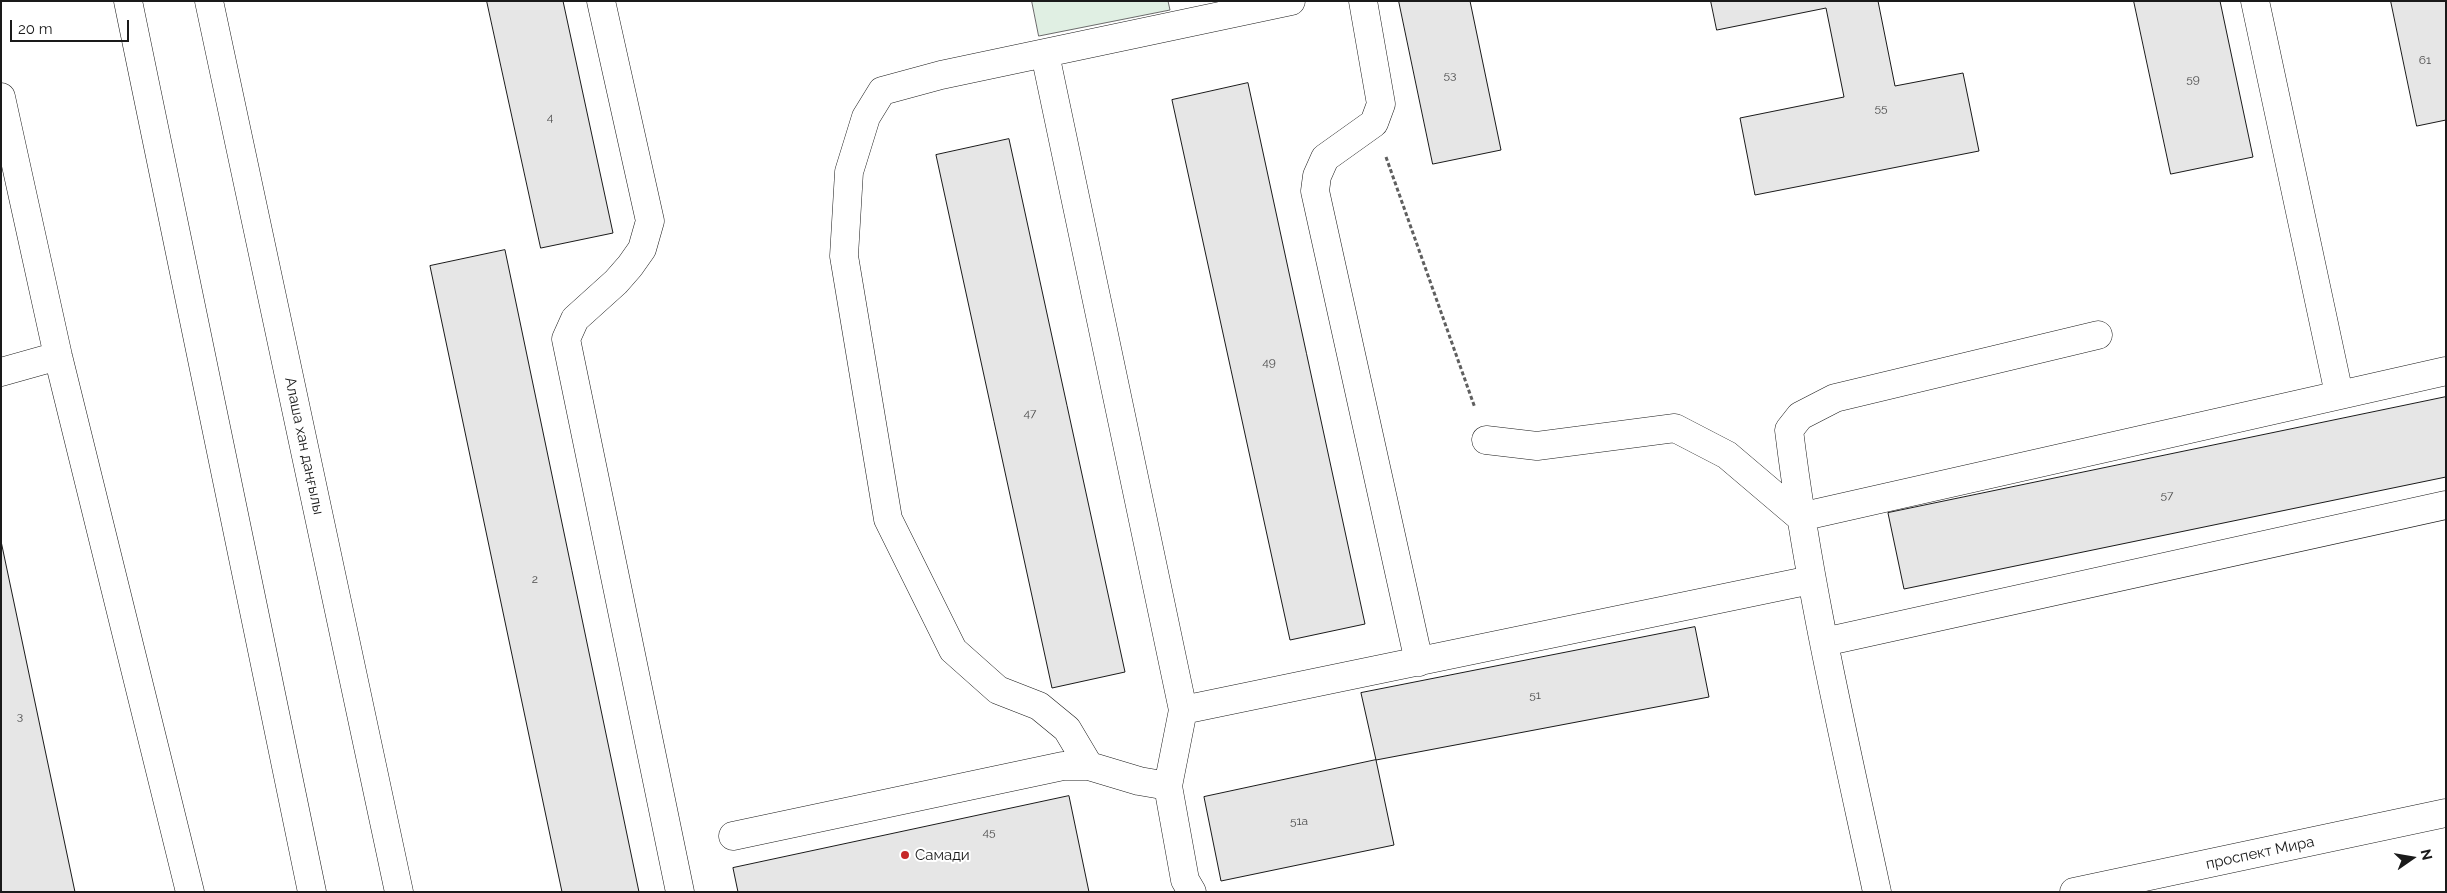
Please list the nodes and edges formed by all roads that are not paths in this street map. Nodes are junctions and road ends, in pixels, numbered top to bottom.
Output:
1 (128, 1) edge
2 (209, 1) edge
3 (601, 1) edge
4 (1291, 1) edge
5 (1363, 1) edge
6 (2255, 1) edge
7 (1045, 54) junction
8 (1, 97) edge
9 (2098, 335) dead end
10 (58, 356) junction
11 (2446, 371) edge
12 (1, 372) edge
13 (2339, 394) junction
14 (1486, 440) road end
15 (2446, 505) edge
16 (1800, 517) junction
17 (1811, 580) junction
18 (1824, 642) junction
19 (1419, 662) junction
20 (1183, 710) junction
21 (1089, 766) junction
22 (1168, 786) junction
23 (2446, 813) edge
24 (733, 836) dead end
25 (190, 892) edge
26 (312, 892) edge
27 (399, 892) edge
28 (680, 892) edge
29 (1192, 892) edge
30 (1877, 892) edge
31 (2074, 892) edge

1 - 26 main road
2 - 27 main road, Алаша хан даңғылы
3 - 28 main road
4 - 7 main road
5 - 19 main road
6 - 13 main road
7 - 20 main road
7 - 21 main road
8 - 10 main road
9 - 16 main road
10 - 12 main road
10 - 25 main road
11 - 13 main road
13 - 16 main road
14 - 16 main road
15 - 18 main road
16 - 17 main road
17 - 18 main road
17 - 19 main road
18 - 30 main road
19 - 20 main road
20 - 22 main road
21 - 22 main road
21 - 24 main road
22 - 29 main road
23 - 31 main road, проспект Мира

